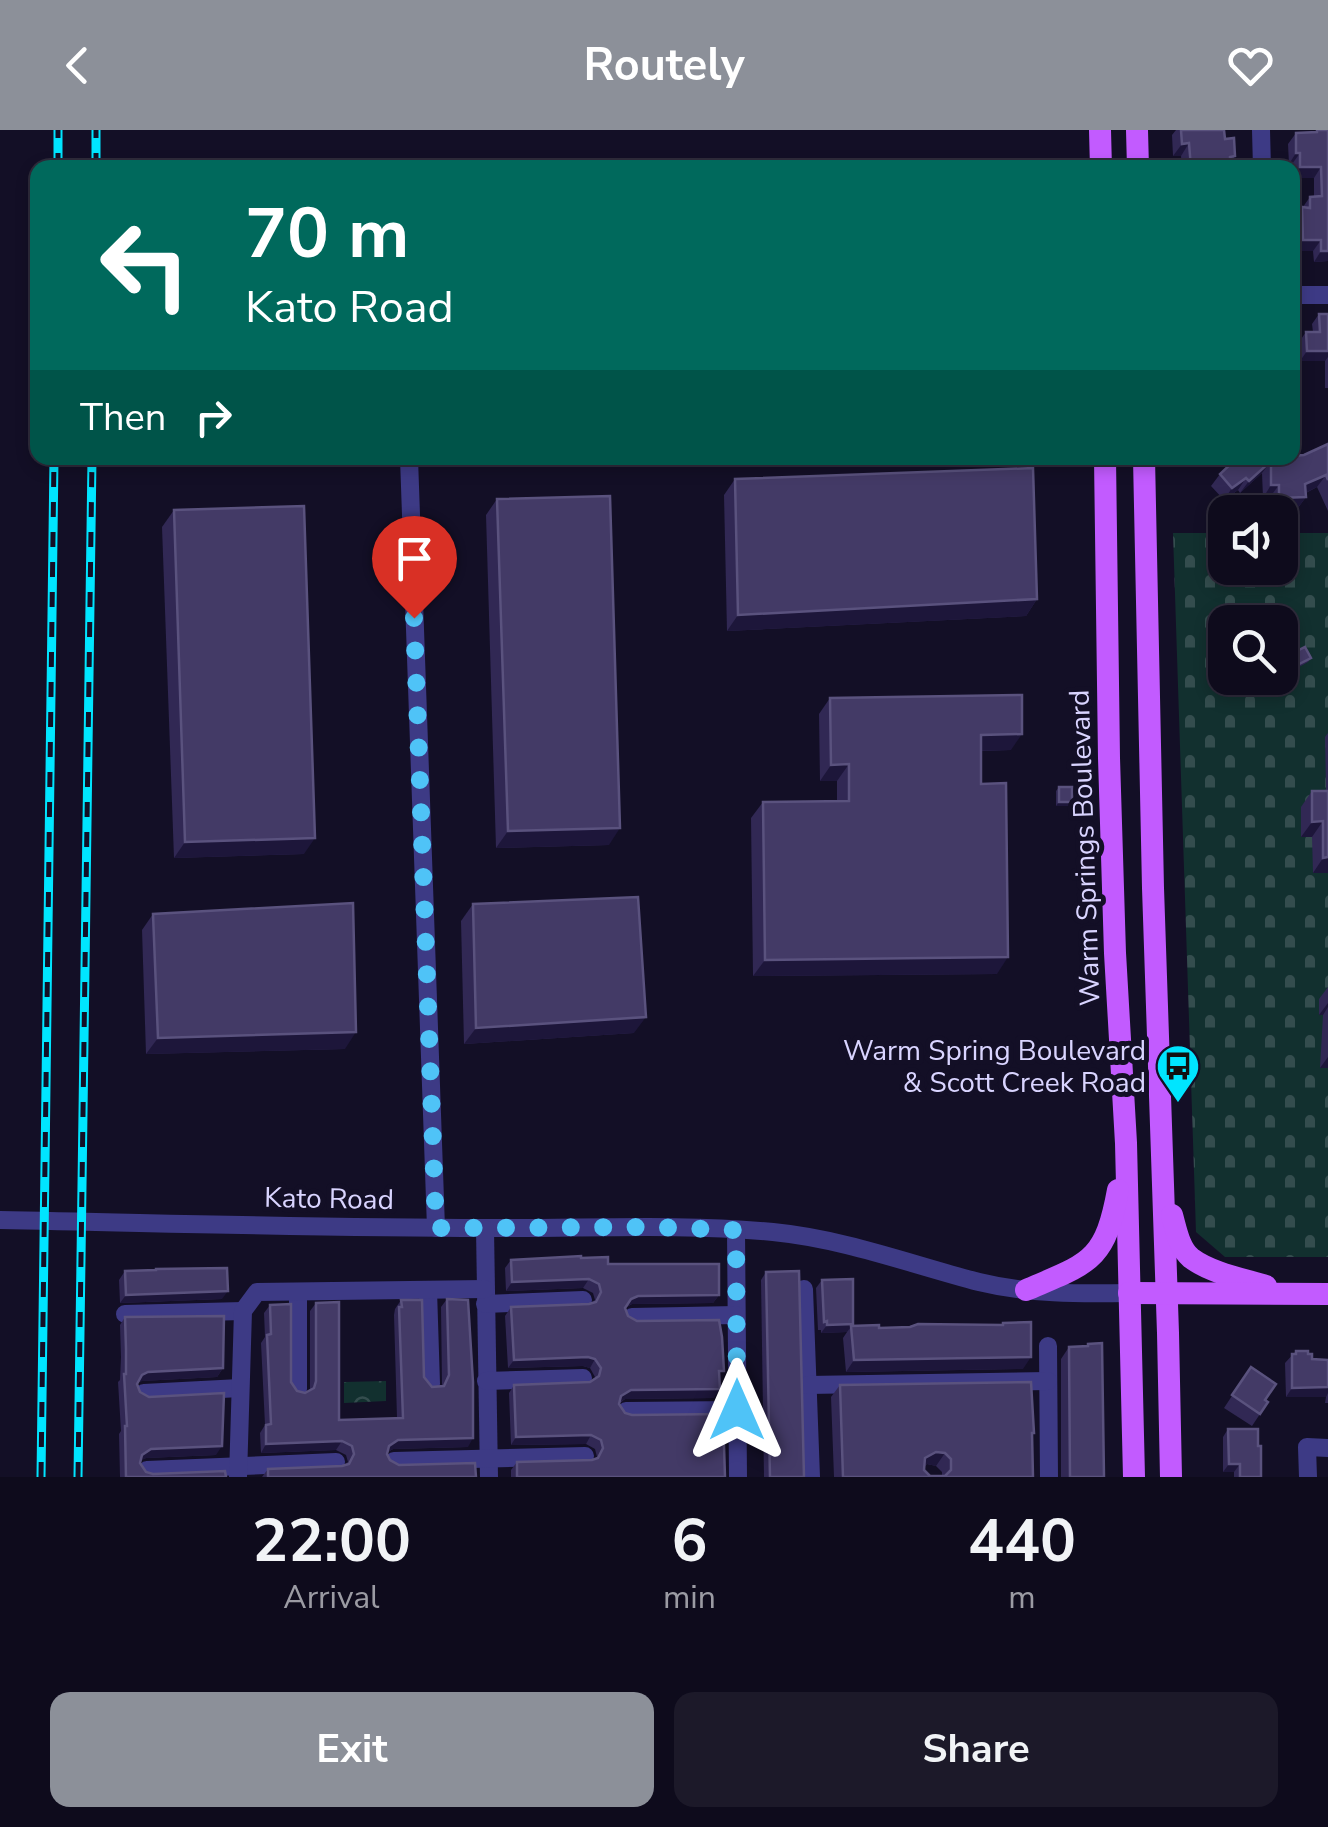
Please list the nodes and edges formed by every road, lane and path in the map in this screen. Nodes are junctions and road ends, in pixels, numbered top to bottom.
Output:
1 (1100, 130) edge
2 (1137, 130) edge
3 (1261, 130) edge
4 (1101, 160) edge
5 (1138, 160) edge
6 (1262, 160) edge
7 (1300, 295) edge
8 (1328, 295) edge
9 (409, 465) edge
10 (1105, 465) edge
11 (1144, 465) edge
12 (1126, 1142) junction
13 (1163, 1183) junction
14 (0, 1220) edge
15 (436, 1228) junction
16 (484, 1228) junction
17 (736, 1230) junction
18 (804, 1288) edge
19 (428, 1290) junction
20 (1026, 1290) junction
21 (298, 1292) junction
22 (1129, 1294) junction
23 (1167, 1294) junction
24 (1288, 1294) junction
25 (1328, 1294) edge
26 (485, 1297) junction
27 (583, 1300) edge
28 (243, 1311) junction
29 (125, 1314) edge
30 (736, 1316) junction
31 (632, 1317) edge
32 (1048, 1346) dead end
33 (583, 1378) edge
34 (486, 1380) junction
35 (1048, 1382) junction
36 (431, 1384) edge
37 (808, 1385) junction
38 (240, 1388) junction
39 (298, 1389) edge
40 (144, 1393) edge
41 (737, 1410) junction
42 (626, 1412) edge
43 (1328, 1448) edge
44 (585, 1456) edge
45 (336, 1462) edge
46 (394, 1462) edge
47 (488, 1468) edge
48 (147, 1470) edge
49 (238, 1472) edge
50 (738, 1477) edge
51 (810, 1477) edge
52 (1050, 1477) edge
53 (1134, 1477) edge
54 (1171, 1477) edge
55 (1308, 1477) edge

1 - 4 main road
2 - 5 main road
3 - 6 street
7 - 8 street
9 - 15 street
10 - 12 main road, Warm Springs Boulevard
11 - 13 main road
12 - 20 main road
12 - 22 main road, Warm Springs Boulevard
13 - 23 main road
13 - 24 main road
14 - 15 street, Kato Road
15 - 16 street, Kato Road
16 - 17 street, Kato Road
16 - 26 street
17 - 20 street, Kato Road
17 - 30 street
18 - 37 street
19 - 21 street
19 - 26 street
19 - 36 street
20 - 22 street, Kato Road
21 - 28 street
21 - 39 street
22 - 23 main road
22 - 53 main road, Warm Springs Boulevard
23 - 24 main road
23 - 54 main road
24 - 25 main road
26 - 27 street
26 - 34 street
28 - 29 street
28 - 38 street
30 - 31 street
30 - 41 street
32 - 35 street
33 - 34 street
34 - 47 street
35 - 37 street
35 - 52 street
37 - 51 street
38 - 40 street
38 - 49 street
41 - 42 street
41 - 50 street
43 - 55 street
44 - 47 street
45 - 49 street
46 - 47 street
48 - 49 street

